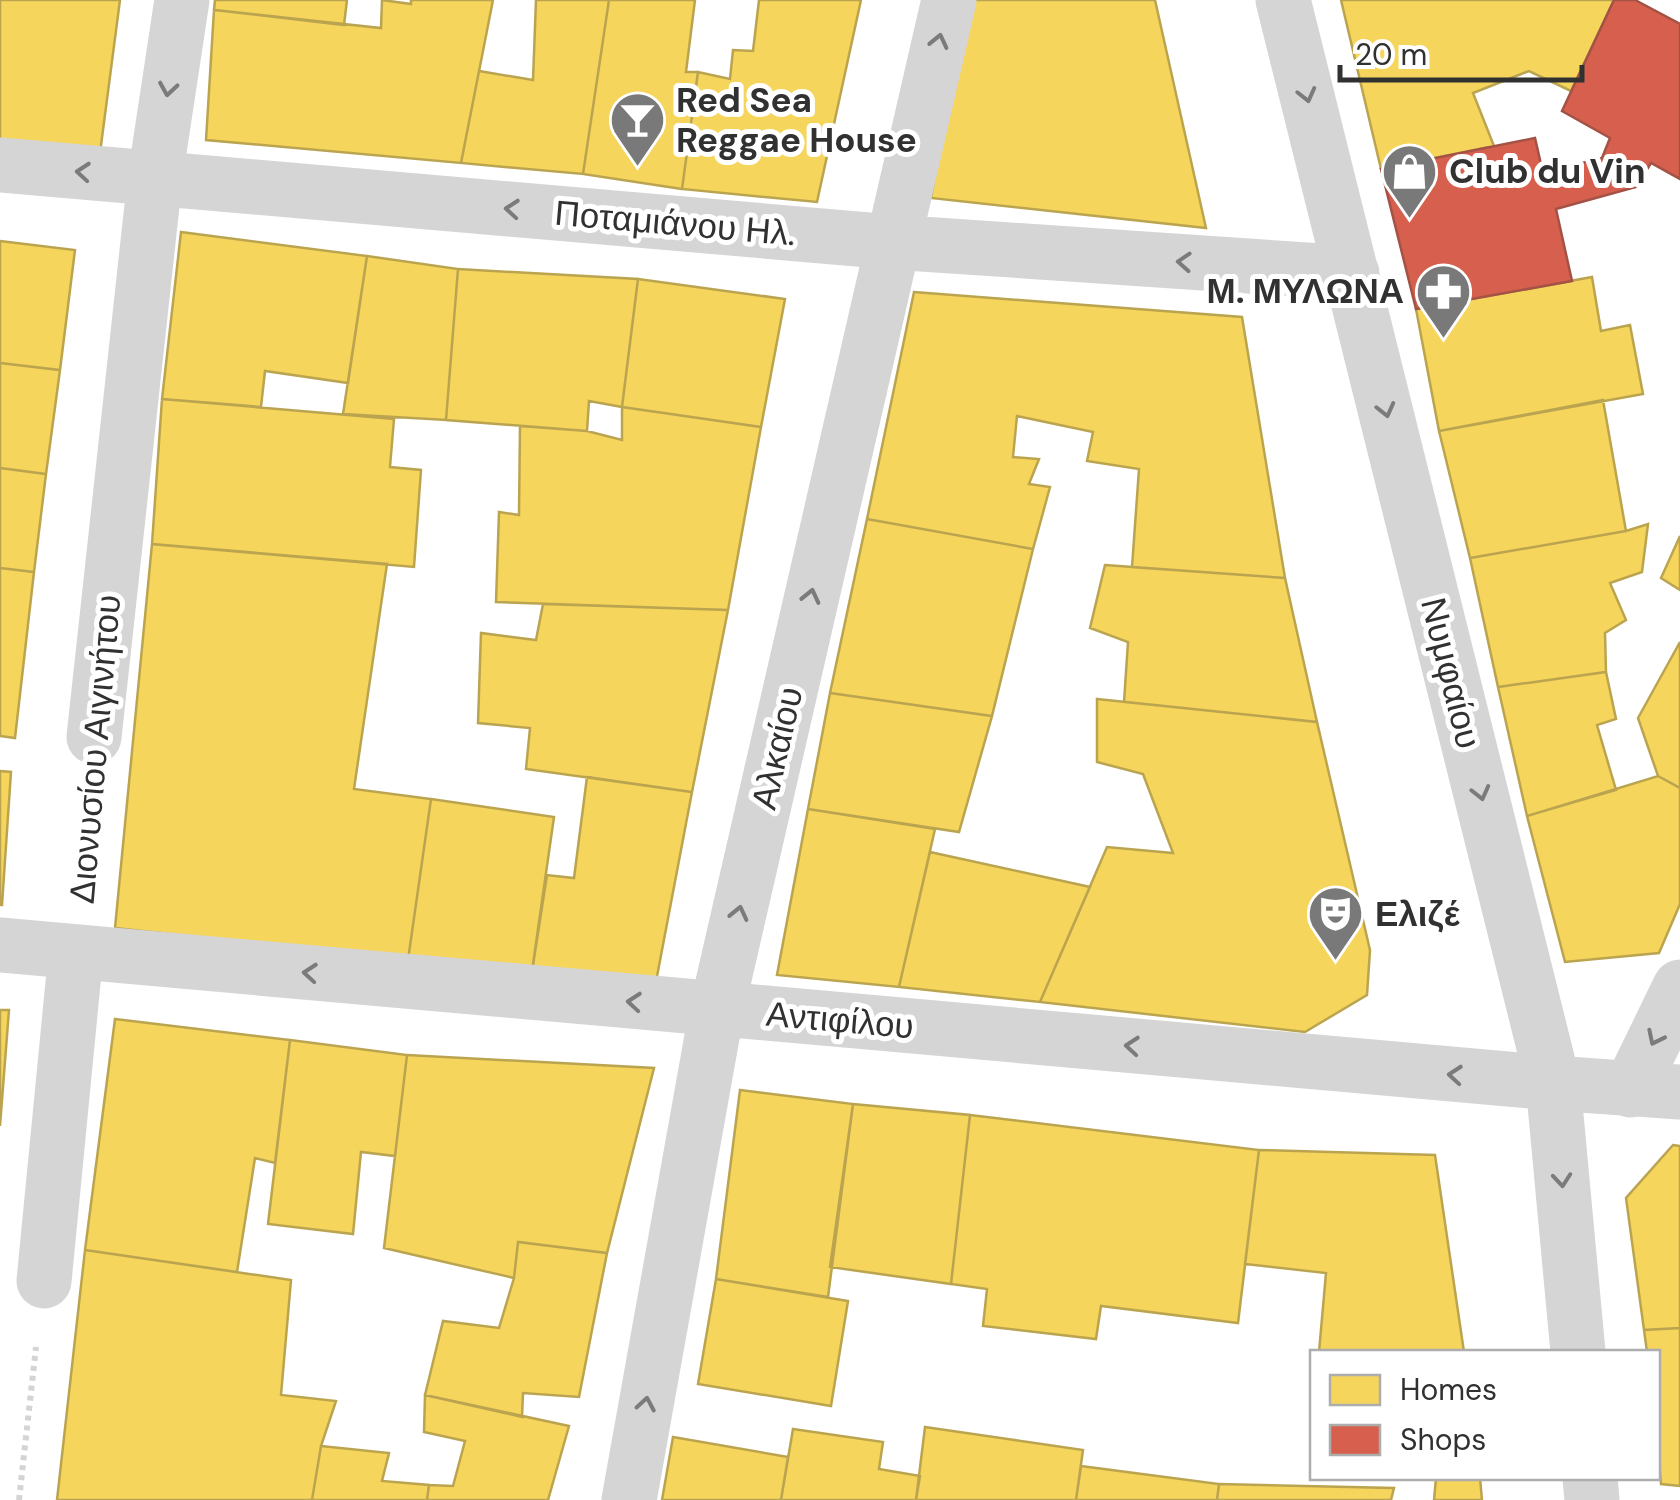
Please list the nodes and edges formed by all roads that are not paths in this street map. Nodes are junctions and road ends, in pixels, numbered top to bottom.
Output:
1 (182, 0) edge
2 (948, 0) edge
3 (1283, 0) edge
4 (0, 165) edge
5 (155, 178) junction
6 (892, 242) junction
7 (1352, 273) junction
8 (94, 737) road end
9 (0, 945) edge
10 (76, 952) junction
11 (1680, 987) edge
12 (716, 1009) junction
13 (1552, 1084) junction
14 (1655, 1091) edge
15 (44, 1281) road end
16 (1578, 1350) edge
17 (628, 1500) edge

1 -> 5 street, Διονυσίου Αιγινήτου
6 -> 2 street, Αλκαίου
3 -> 7 street, Νυμφαίου
5 -> 4 street, Ποταμιάνου Ηλ.
6 -> 5 street, Ποταμιάνου Ηλ.
5 - 8 street, Διονυσίου Αιγινήτου
7 -> 6 street, Ποταμιάνου Ηλ.
12 -> 6 street, Αλκαίου
7 -> 13 street, Νυμφαίου
9 - 10 street, Αντιφίλου
12 -> 10 street, Αντιφίλου
10 - 15 street, Διονυσίου Αιγινήτου
11 -> 14 street
13 -> 12 street, Αντιφίλου
17 -> 12 street, Αλκαίου
13 - 14 street, Αντιφίλου
13 -> 16 street, Νυμφαίου

